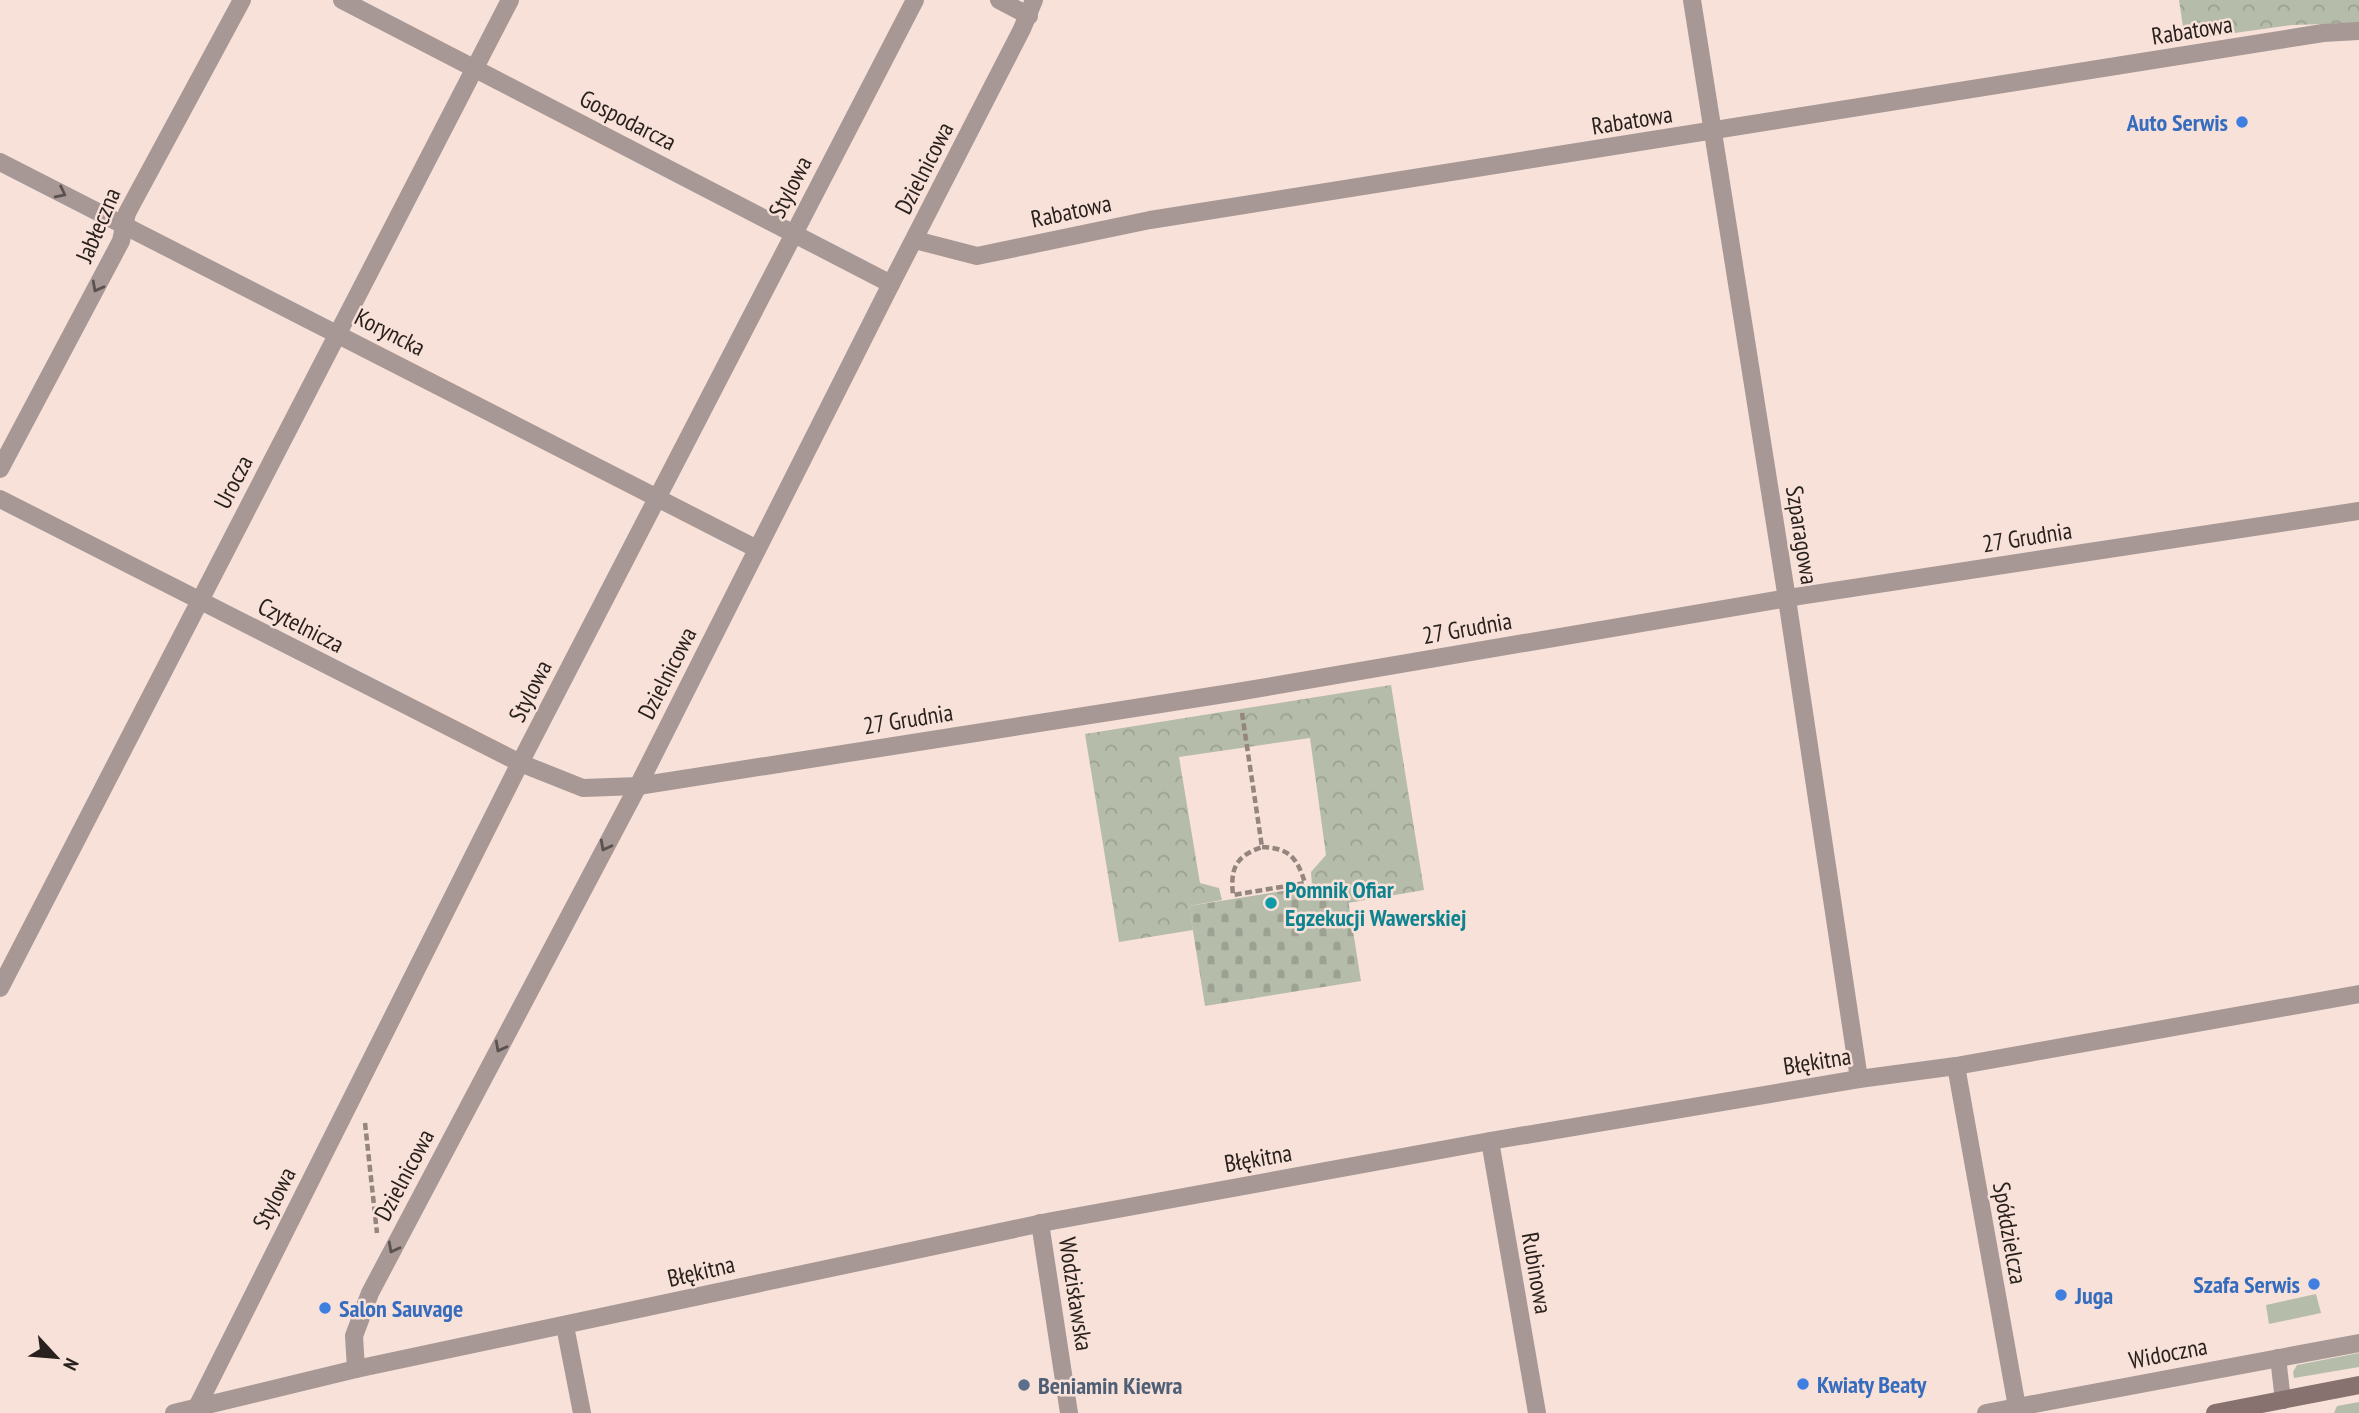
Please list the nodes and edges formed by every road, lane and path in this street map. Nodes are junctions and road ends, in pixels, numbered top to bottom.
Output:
1 (242, 0) edge
2 (342, 0) edge
3 (510, 0) edge
4 (915, 0) edge
5 (999, 0) edge
6 (1692, 0) edge
7 (1032, 8) edge
8 (2359, 31) edge
9 (474, 69) junction
10 (1712, 132) junction
11 (0, 162) edge
12 (124, 225) junction
13 (794, 234) junction
14 (915, 240) junction
15 (891, 284) junction
16 (338, 333) junction
17 (0, 469) edge
18 (658, 498) junction
19 (0, 499) edge
20 (2359, 511) edge
21 (757, 549) junction
22 (1787, 598) junction
23 (200, 600) junction
24 (1241, 709) dead end
25 (520, 763) junction
26 (638, 786) junction
27 (583, 788) joint
28 (1262, 847) junction
29 (0, 988) edge
30 (2359, 994) edge
31 (1956, 1066) junction
32 (1859, 1079) junction
33 (365, 1122) dead end
34 (1490, 1141) junction
35 (1040, 1223) junction
36 (381, 1272) junction
37 (565, 1326) junction
38 (2359, 1343) edge
39 (2278, 1357) junction
40 (356, 1369) junction
41 (2359, 1385) edge
42 (2283, 1401) junction
43 (2017, 1407) junction
44 (195, 1409) junction
45 (174, 1413) edge
46 (582, 1413) edge
47 (1069, 1413) edge
48 (1537, 1413) edge
49 (1986, 1413) edge
50 (2215, 1413) edge

1 - 12 street, Jabłeczna
2 - 9 street, Gospodarcza
3 - 9 street, Urocza
4 - 13 street, Stylowa
5 - 7 street
6 - 10 street, Szparagowa
7 - 14 street, Dzielnicowa
8 - 10 street, Rabatowa
9 - 13 street, Gospodarcza
9 - 16 street, Urocza
10 - 14 street, Rabatowa
10 - 22 street, Szparagowa
11 -> 12 street, Koryncka
12 - 16 street, Koryncka
12 -> 17 street, Jabłeczna
13 - 15 street, Gospodarcza
13 - 18 street, Stylowa
14 - 15 street, Dzielnicowa
15 - 21 street, Dzielnicowa
16 - 18 street, Koryncka
16 - 23 street, Urocza
18 - 21 street, Koryncka
18 - 25 street, Stylowa
19 - 23 street, Czytelnicza
20 - 22 street, 27 Grudnia
21 - 26 street, Dzielnicowa
22 - 26 street, 27 Grudnia
22 - 32 street, Szparagowa
23 - 25 street, Czytelnicza
23 - 29 street, Urocza
24 - 28 path
25 - 27 street, Czytelnicza
25 - 44 street, Stylowa
26 - 27 street, 27 Grudnia
26 -> 36 street, Dzielnicowa
28 - 28 path
30 - 31 street, Błękitna
31 - 32 street, Błękitna
31 - 43 street, Spółdzielcza
32 - 34 street, Błękitna
33 - 36 path
34 - 35 street, Błękitna
34 - 48 street, Rubinowa
35 - 37 street, Błękitna
35 - 47 street, Wodzisławska
36 - 40 street, Dzielnicowa
37 - 40 street, Błękitna
37 - 46 street
38 - 39 street, Widoczna
39 - 42 lane
39 - 43 street, Widoczna
40 - 44 street, Błękitna
41 - 42 main road
42 - 50 main road
43 - 49 street, Widoczna
44 - 45 street, Błękitna

